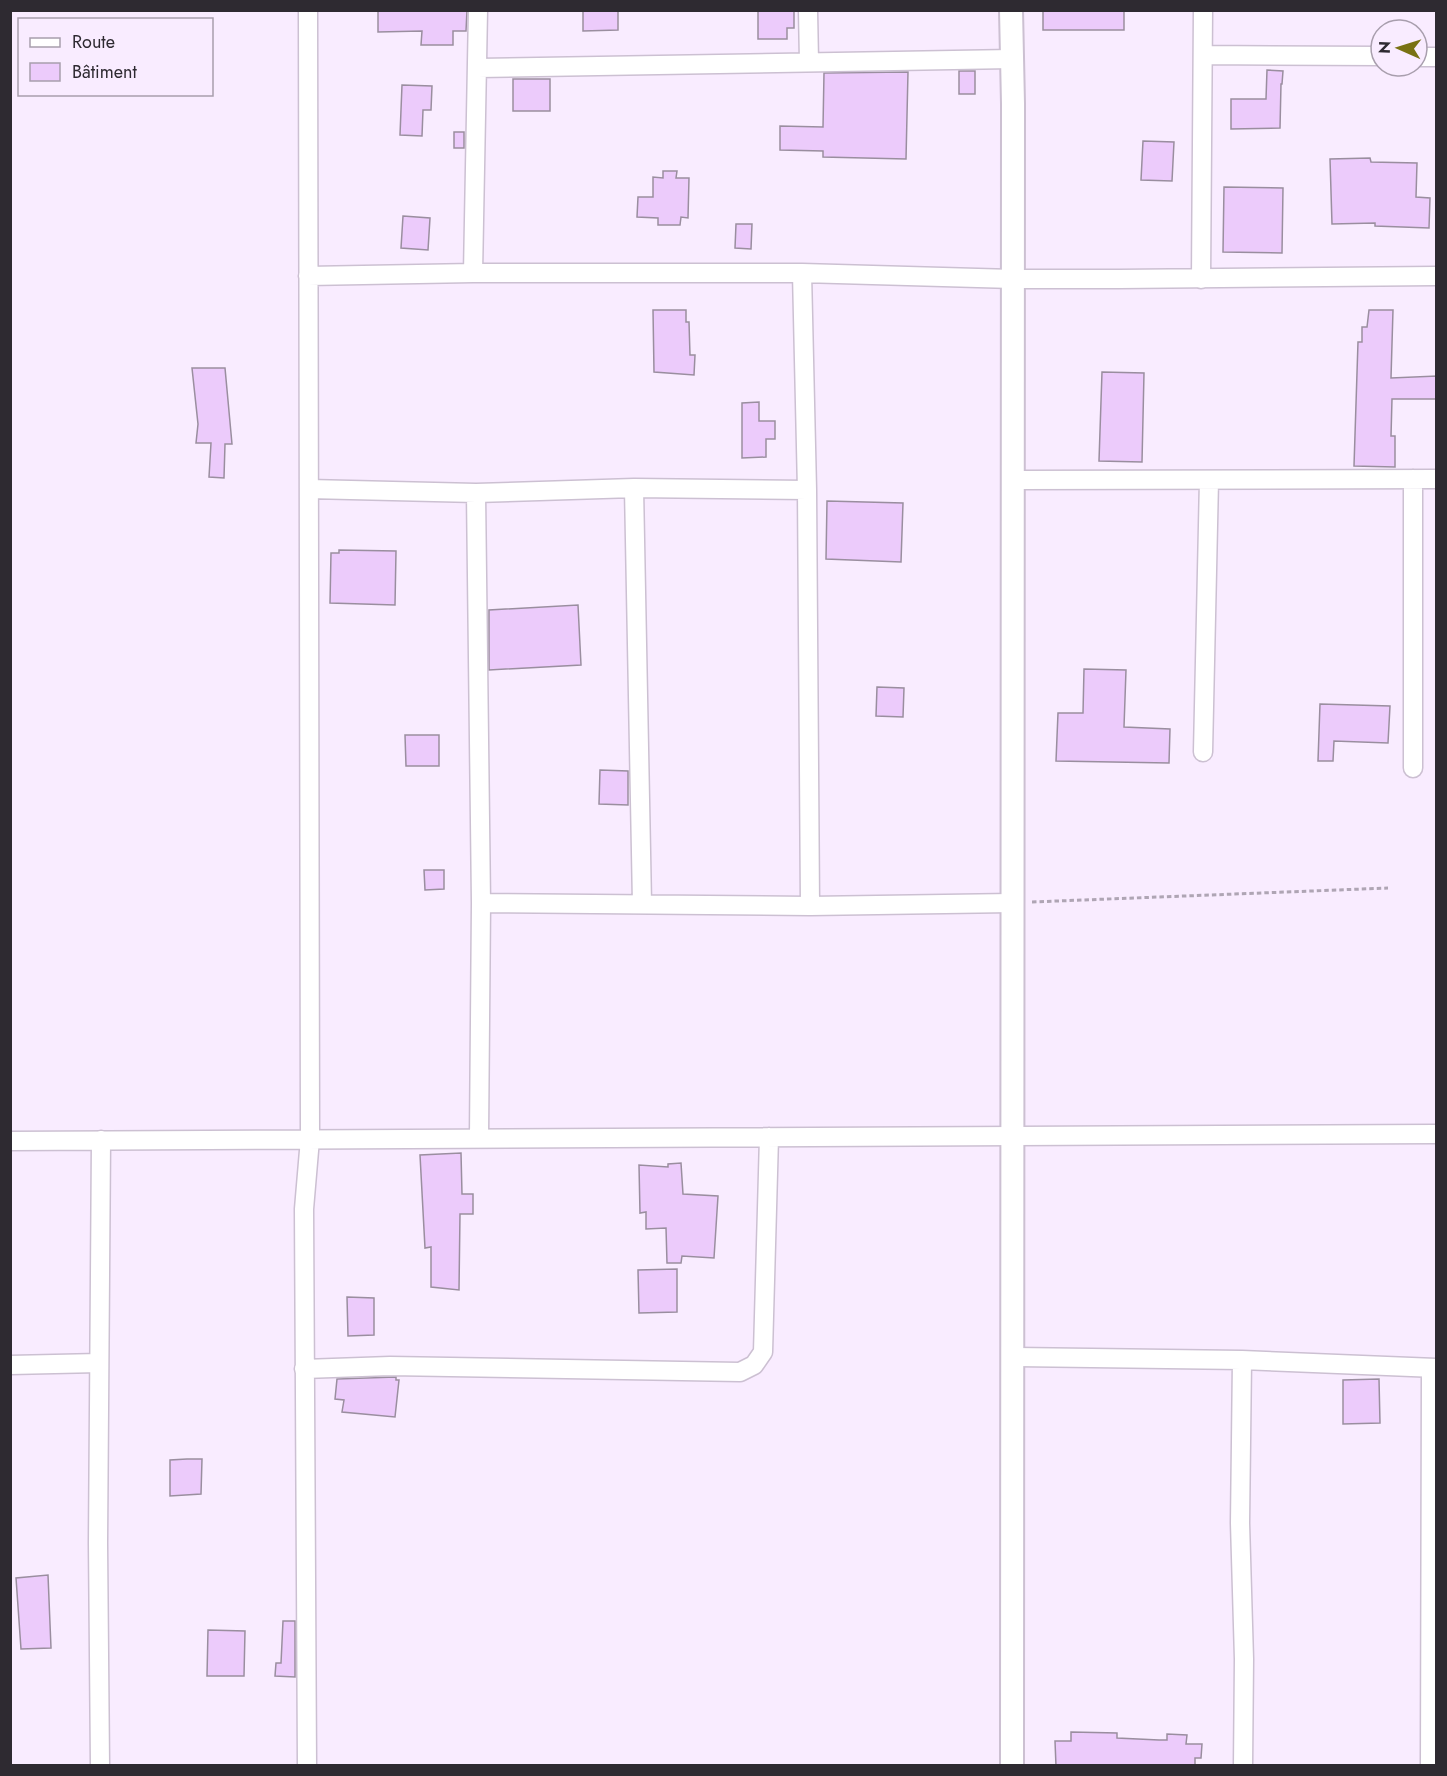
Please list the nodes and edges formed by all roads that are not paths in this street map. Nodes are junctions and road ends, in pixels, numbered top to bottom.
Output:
1 (308, 10) edge
2 (478, 10) edge
3 (808, 10) edge
4 (1011, 10) edge
5 (1203, 10) edge
6 (1203, 55) junction
7 (1369, 56) edge
8 (1012, 59) junction
9 (808, 62) junction
10 (478, 68) junction
11 (472, 273) junction
12 (802, 273) junction
13 (308, 276) junction
14 (1437, 276) edge
15 (1013, 279) junction
16 (1201, 279) junction
17 (1413, 479) junction
18 (1437, 479) edge
19 (1013, 480) junction
20 (1209, 480) junction
21 (634, 488) junction
22 (309, 489) junction
23 (807, 490) junction
24 (476, 493) junction
25 (1203, 752) dead end
26 (1413, 768) dead end
27 (481, 903) junction
28 (1012, 903) junction
29 (642, 904) junction
30 (810, 906) junction
31 (1437, 1134) edge
32 (1012, 1136) junction
33 (769, 1137) junction
34 (479, 1138) junction
35 (310, 1139) junction
36 (101, 1140) junction
37 (10, 1141) edge
38 (1012, 1357) junction
39 (1242, 1360) junction
40 (99, 1364) junction
41 (10, 1365) edge
42 (1434, 1368) edge
43 (304, 1369) junction
44 (100, 1766) edge
45 (307, 1766) edge
46 (1012, 1766) edge
47 (1243, 1766) edge
48 (1430, 1766) edge

1 - 13 street
2 - 10 street
3 - 9 street
4 - 8 street
5 - 6 street
6 - 7 street
6 - 16 street
8 - 9 street
8 - 15 street
9 - 10 street
10 - 11 street
11 - 12 street
11 - 13 street
12 - 15 street
12 - 23 street
13 - 22 street
14 - 16 street
15 - 16 street
15 - 19 street
17 - 18 street
17 - 20 street
17 - 26 street
19 - 20 street
19 - 28 street
20 - 25 street
21 - 23 street
21 - 24 street
21 - 29 street
22 - 24 street
22 - 35 street
23 - 30 street
24 - 27 street
27 - 29 street
27 - 34 street
28 - 30 street
28 - 32 street
29 - 30 street
31 - 32 street
32 - 33 street
32 - 38 street
33 - 34 street
33 - 43 street
34 - 35 street
35 - 36 street
35 - 43 street
36 - 37 street
36 - 40 street
38 - 39 street
38 - 46 street
39 - 42 street
39 - 47 street
40 - 41 street
40 - 44 street
42 - 48 street
43 - 45 street

